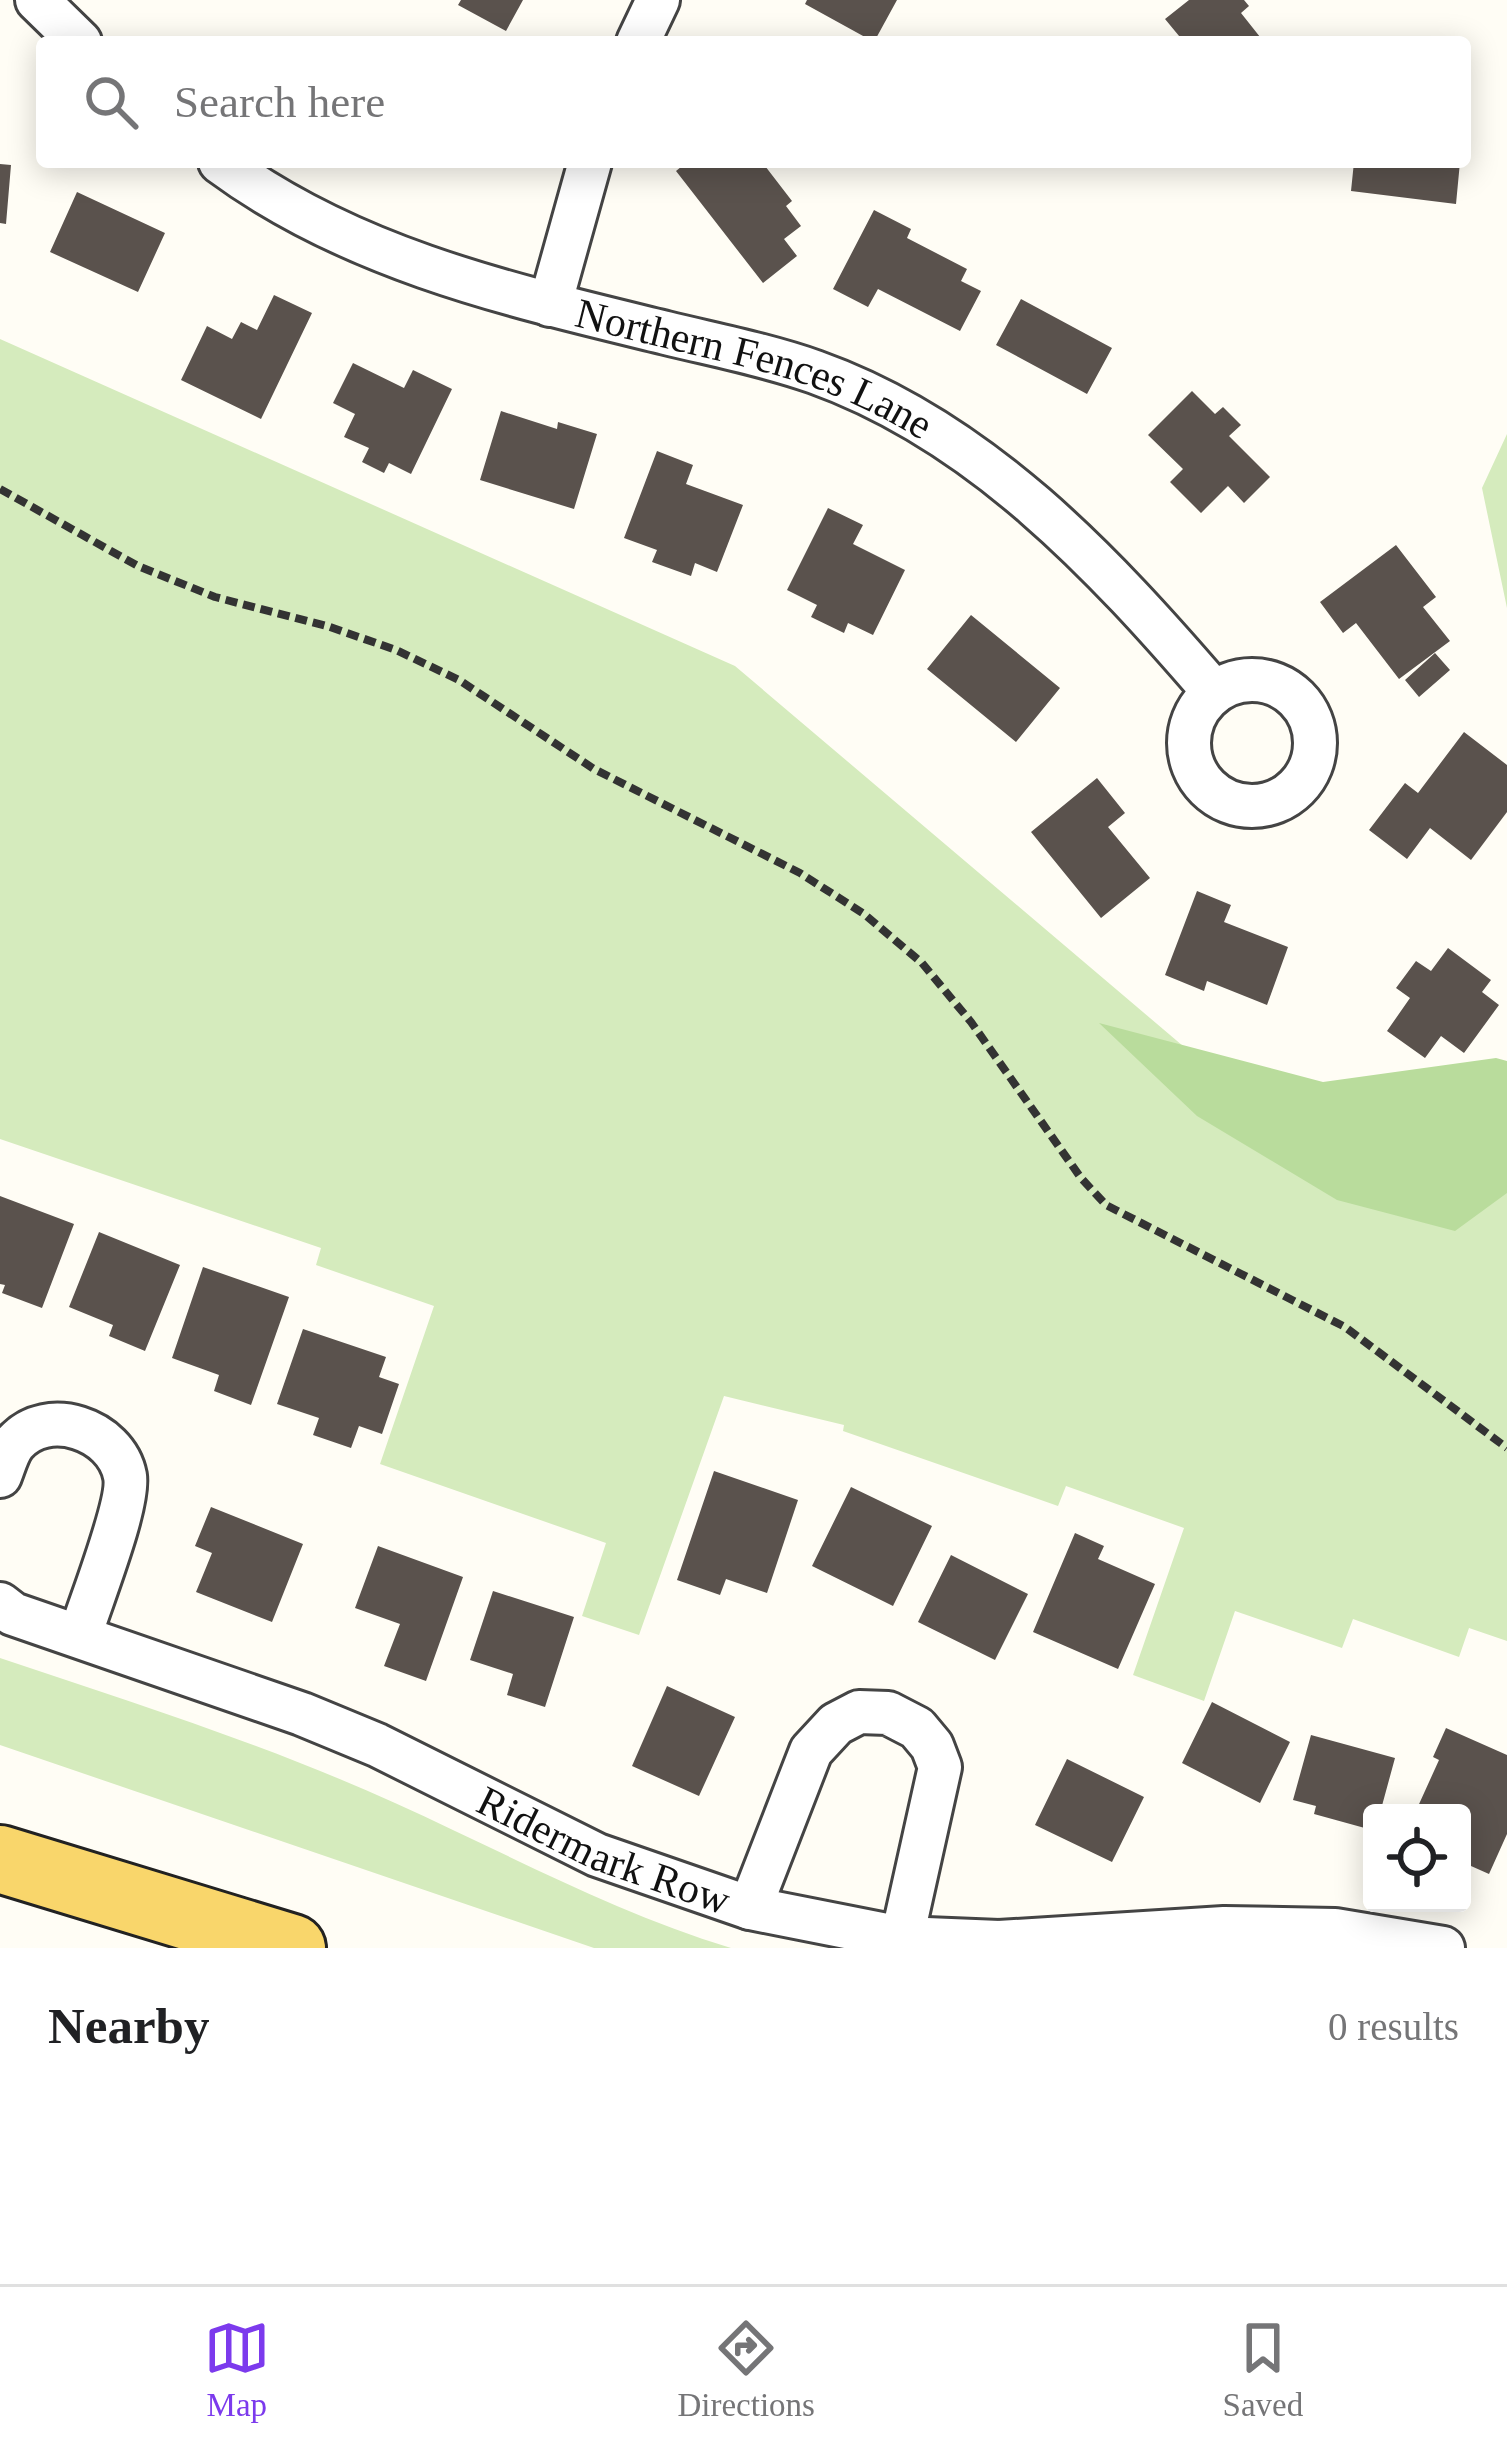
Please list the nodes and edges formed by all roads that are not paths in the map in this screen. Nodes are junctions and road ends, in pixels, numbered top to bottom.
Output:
1 (37, 0) edge
2 (658, 0) edge
3 (74, 36) edge
4 (641, 36) edge
5 (230, 168) edge
6 (588, 168) edge
7 (550, 305) junction
8 (1214, 692) dead end
9 (0, 1476) edge
10 (0, 1604) edge
11 (80, 1636) junction
12 (0, 1859) edge
13 (750, 1908) junction
14 (902, 1938) junction
15 (292, 1948) edge
16 (1443, 1948) edge

1 - 3 street
2 - 4 street
5 - 7 street, Northern Fences Lane
6 - 7 street
7 - 8 street, Northern Fences Lane
9 - 11 street
10 - 11 street, Ridermark Row
11 - 13 street, Ridermark Row
12 - 15 main road
13 - 14 street, Ridermark Row
13 - 14 street
14 - 16 street, Ridermark Row

